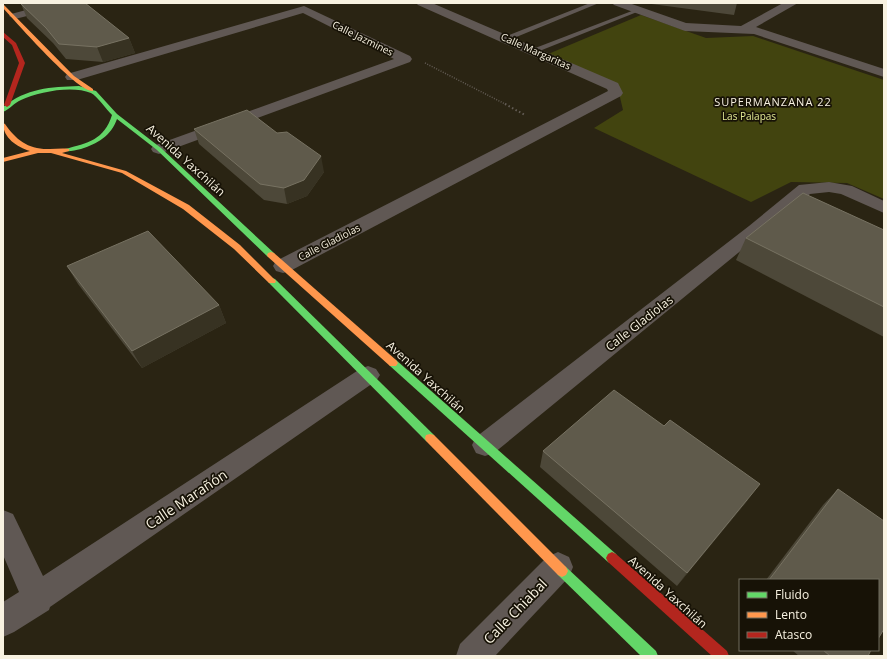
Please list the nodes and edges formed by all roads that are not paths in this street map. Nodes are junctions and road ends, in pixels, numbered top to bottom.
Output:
1 (67, 3) edge
2 (422, 3) edge
3 (596, 3) edge
4 (618, 3) edge
5 (792, 3) edge
6 (3, 5) edge
7 (639, 10) junction
8 (15, 16) junction
9 (745, 28) junction
10 (3, 34) edge
11 (506, 38) junction
12 (534, 50) junction
13 (884, 73) edge
14 (72, 77) junction
15 (91, 90) junction
16 (588, 107) joint
17 (5, 108) edge
18 (115, 115) junction
19 (3, 125) edge
20 (159, 149) junction
21 (36, 151) junction
22 (53, 152) junction
23 (3, 160) edge
24 (884, 208) edge
25 (283, 266) junction
26 (368, 375) junction
27 (485, 445) junction
28 (3, 523) edge
29 (558, 567) junction
30 (38, 599) junction
31 (3, 621) edge
32 (472, 656) edge
33 (651, 656) edge
34 (722, 656) edge

1 - 8 street
2 - 11 street, Calle Margaritas
3 - 11 lane
4 - 7 street
5 - 9 street
6 - 8 main road
7 - 9 street
7 - 12 lane
8 - 14 main road
9 - 13 street
10 - 17 main road
11 - 12 street, Calle Margaritas
12 - 16 street, Calle Margaritas
14 - 15 main road
14 - 20 street, Calle Jazmines
15 - 17 main road
15 - 18 main road, Avenida Yaxchilán
16 - 25 street, Calle Gladiolas
18 - 20 main road, Avenida Yaxchilán
18 - 22 main road
19 - 21 main road
20 - 25 main road, Avenida Yaxchilán
21 - 22 main road
21 - 23 main road
22 - 26 main road
24 - 27 street, Calle Gladiolas
25 - 27 main road, Avenida Yaxchilán
26 - 29 main road
26 - 30 street, Calle Marañón
27 - 34 main road, Avenida Yaxchilán
28 - 30 street
29 - 32 street, Calle Chiabal
29 - 33 main road
30 - 31 street, Calle Marañón

